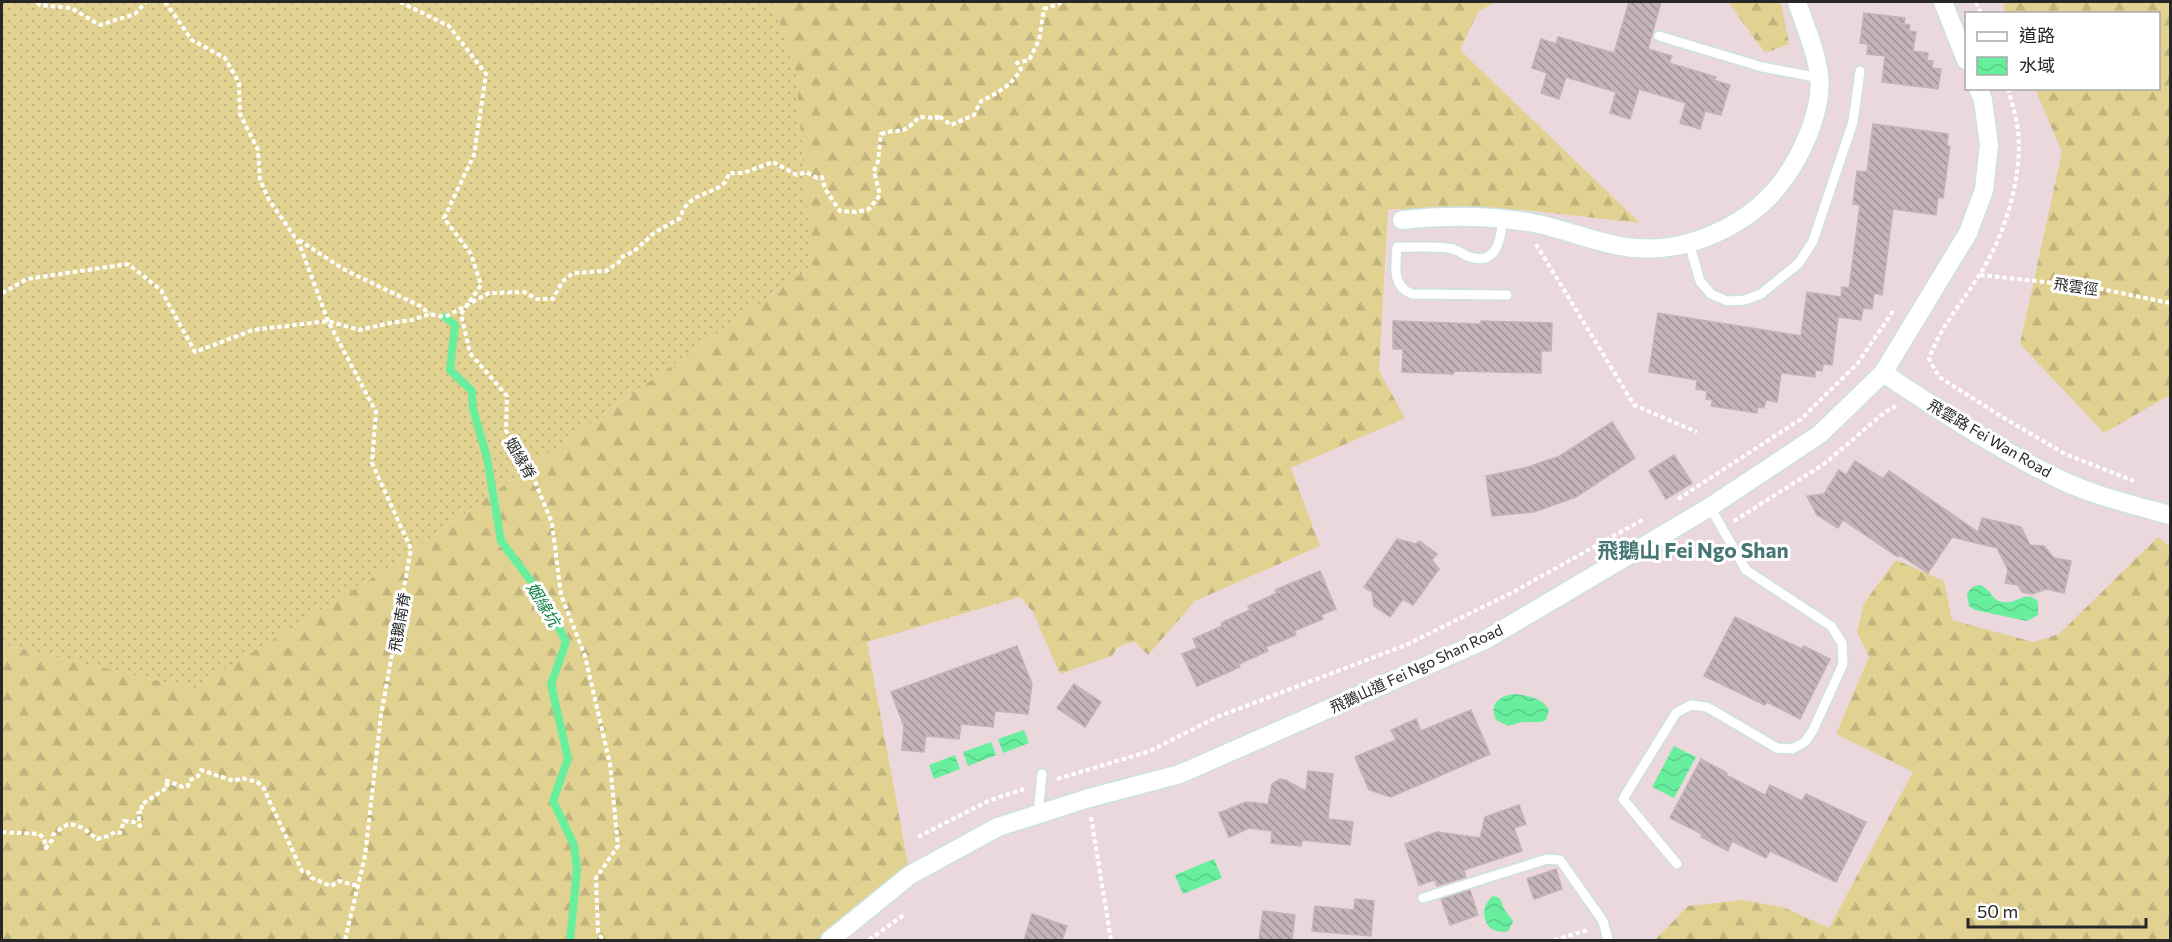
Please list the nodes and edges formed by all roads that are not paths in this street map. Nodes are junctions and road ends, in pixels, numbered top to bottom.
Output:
1 (1797, 2) edge
2 (1943, 2) edge
3 (1659, 36) dead end
4 (1965, 57) edge
5 (1860, 70) dead end
6 (1820, 78) junction
7 (1979, 90) edge
8 (1402, 220) dead end
9 (1502, 224) junction
10 (1689, 243) junction
11 (1507, 296) dead end
12 (1883, 373) junction
13 (1710, 507) junction
14 (2170, 515) edge
15 (1041, 779) road end
16 (1038, 813) junction
17 (1677, 864) dead end
18 (1423, 898) dead end
19 (830, 940) edge
20 (1608, 940) edge

1 - 6 street
2 - 4 street
3 - 6 lane
5 - 10 lane
6 - 10 street
7 - 12 street, 飛鵝山道 Fei Ngo Shan Road
8 - 9 street
9 - 10 street
9 - 11 lane
12 - 13 street, 飛鵝山道 Fei Ngo Shan Road
12 - 14 street, 飛雲路 Fei Wan Road
13 - 16 street, 飛鵝山道 Fei Ngo Shan Road
13 - 17 lane
15 - 16 lane
16 - 19 street, 飛鵝山道 Fei Ngo Shan Road
18 - 20 lane

